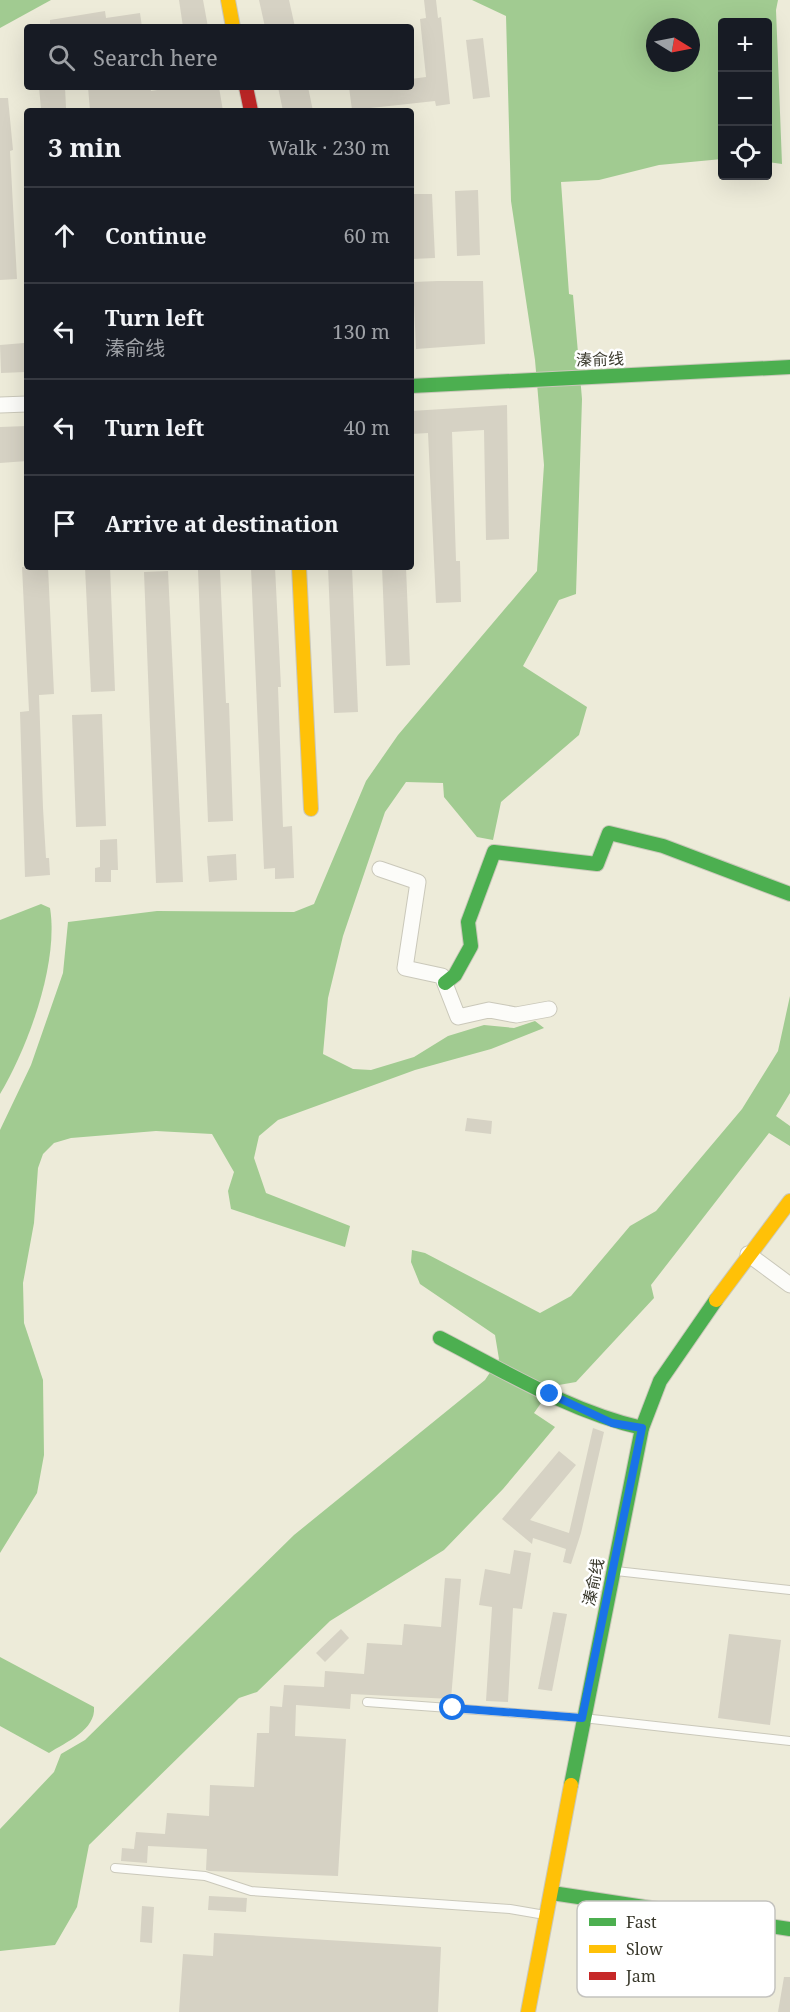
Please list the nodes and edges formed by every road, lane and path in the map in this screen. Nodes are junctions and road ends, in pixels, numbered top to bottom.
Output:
1 (228, 0) edge
2 (232, 24) edge
3 (247, 90) edge
4 (250, 108) edge
5 (790, 367) edge
6 (414, 386) edge
7 (24, 404) edge
8 (0, 405) edge
9 (298, 570) edge
10 (311, 810) dead end
11 (380, 869) dead end
12 (790, 894) edge
13 (445, 983) junction
14 (549, 1009) dead end
15 (790, 1201) edge
16 (748, 1254) junction
17 (790, 1285) edge
18 (440, 1338) dead end
19 (642, 1428) junction
20 (613, 1570) junction
21 (790, 1590) edge
22 (367, 1702) dead end
23 (582, 1718) junction
24 (790, 1741) edge
25 (115, 1868) dead end
26 (552, 1893) junction
27 (605, 1901) edge
28 (547, 1916) junction
29 (775, 1927) edge
30 (790, 1929) edge
31 (528, 2012) edge

1 - 2 main road
3 - 4 main road
5 - 6 main road, 溱俞线
7 - 8 street
9 - 10 main road
11 - 13 street
12 - 13 main road
13 - 14 street
15 - 16 main road, 溱俞线
16 - 17 street
16 - 19 main road, 溱俞线
18 - 19 main road
19 - 20 main road, 溱俞线
20 - 21 lane
20 - 23 main road, 溱俞线
22 - 23 lane
23 - 24 lane
23 - 26 main road, 溱俞线
25 - 28 lane
26 - 27 main road
26 - 28 main road, 溱俞线
28 - 31 main road, 溱俞线
29 - 30 main road

